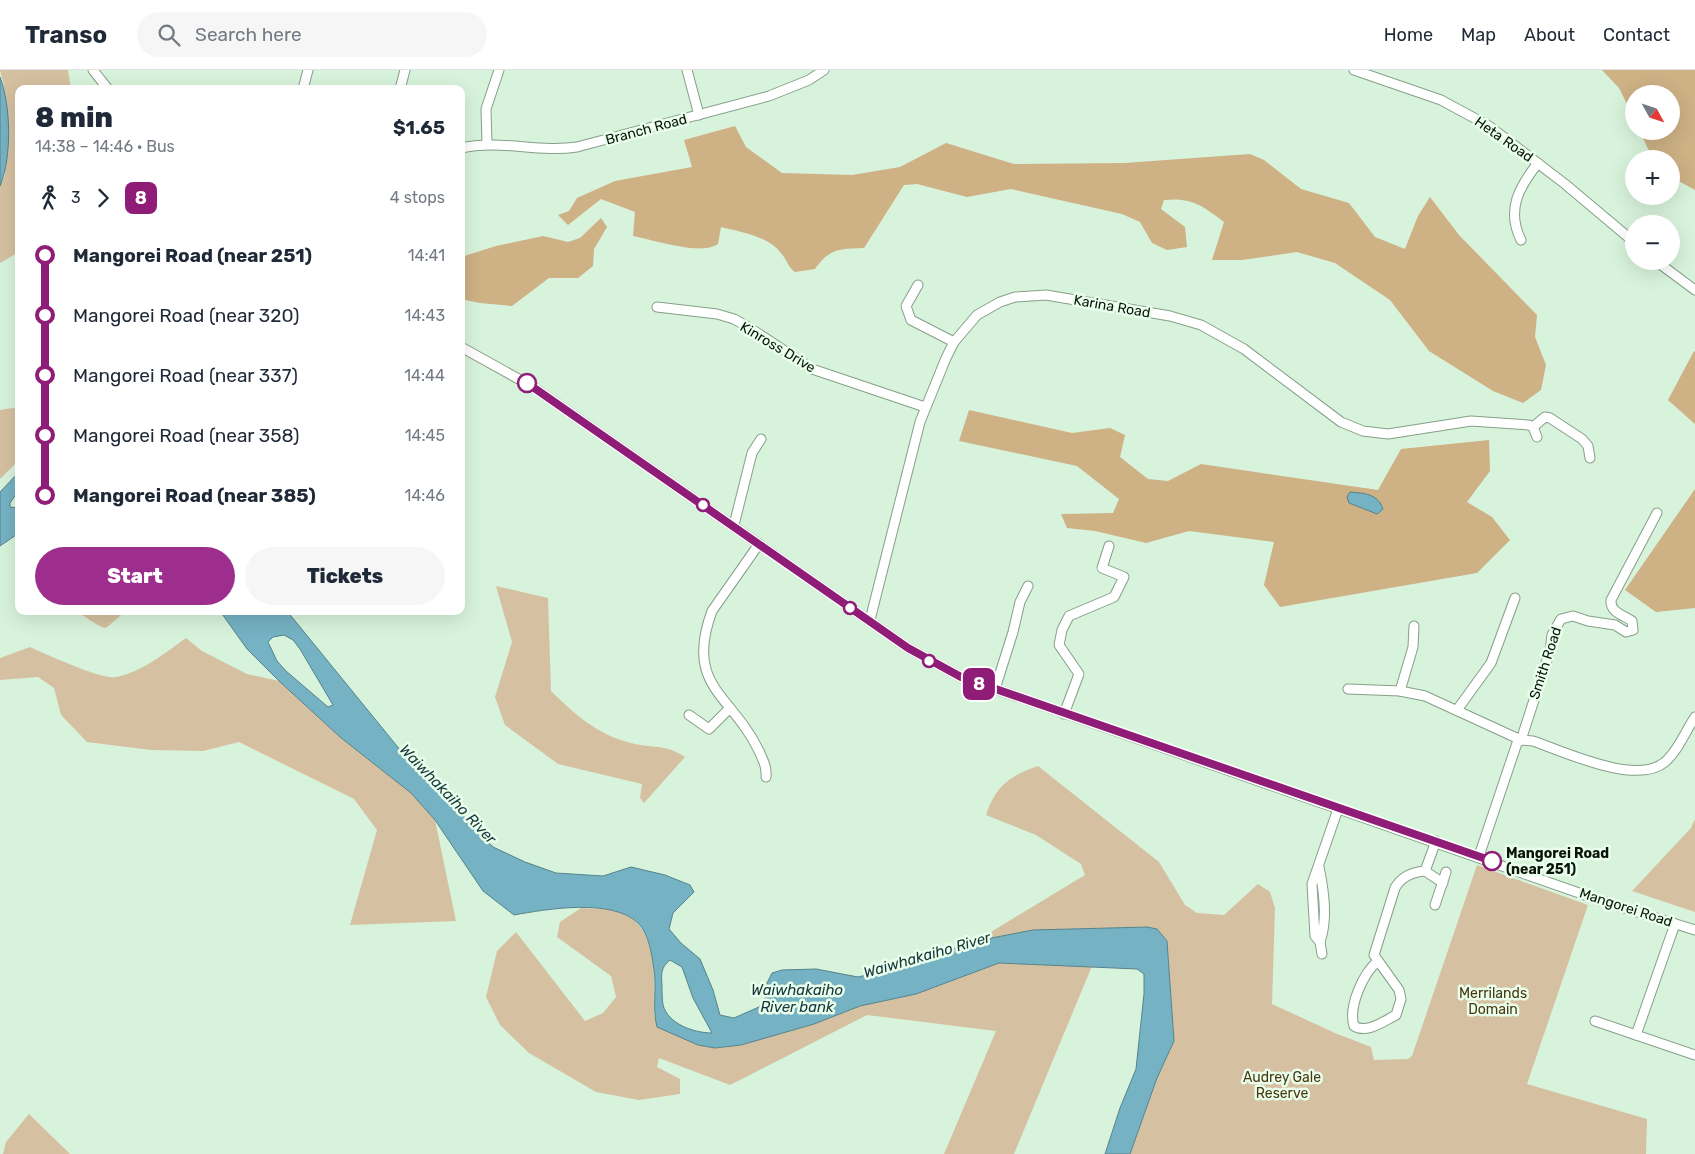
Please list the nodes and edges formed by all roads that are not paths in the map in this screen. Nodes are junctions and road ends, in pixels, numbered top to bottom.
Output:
1 (93, 70) edge
2 (308, 70) edge
3 (404, 70) edge
4 (499, 70) edge
5 (687, 70) edge
6 (824, 70) edge
7 (1354, 70) edge
8 (105, 85) edge
9 (304, 85) edge
10 (401, 85) edge
11 (699, 115) junction
12 (487, 144) junction
13 (465, 147) edge
14 (1538, 163) junction
15 (1625, 235) edge
16 (1521, 240) dead end
17 (1668, 270) edge
18 (918, 285) dead end
19 (1695, 290) edge
20 (658, 307) dead end
21 (954, 342) junction
22 (465, 349) edge
23 (925, 407) junction
24 (1532, 427) junction
25 (1537, 438) dead end
26 (761, 439) dead end
27 (1590, 458) dead end
28 (1657, 513) dead end
29 (732, 525) junction
30 (759, 544) junction
31 (1109, 546) dead end
32 (1028, 586) dead end
33 (1515, 598) dead end
34 (868, 620) junction
35 (1414, 626) dead end
36 (1348, 689) dead end
37 (994, 690) junction
38 (1400, 691) junction
39 (1457, 710) junction
40 (732, 712) junction
41 (1064, 714) junction
42 (689, 715) dead end
43 (1695, 717) edge
44 (1522, 740) junction
45 (766, 777) dead end
46 (1338, 809) junction
47 (1436, 842) junction
48 (1479, 856) junction
49 (1425, 872) junction
50 (1446, 872) dead end
51 (1443, 883) junction
52 (1435, 905) dead end
53 (1675, 924) junction
54 (1695, 930) edge
55 (1322, 954) dead end
56 (1378, 961) junction
57 (1595, 1021) dead end
58 (1636, 1035) junction
59 (1695, 1055) edge

1 - 8 street
2 - 9 street
3 - 10 street
4 - 12 street
5 - 11 street
6 - 11 street, Branch Road
7 - 14 street, Heta Road
11 - 12 street, Branch Road
12 - 13 street, Branch Road
14 - 15 street, Heta Road
14 - 16 street
17 - 19 street
18 - 21 street
20 - 23 street, Kinross Drive
21 - 23 street, Karina Road
21 - 24 street, Karina Road
22 - 29 street, Mangorei Road
23 - 34 street, Karina Road
24 - 25 street
24 - 27 street
26 - 29 street
28 - 44 street, Smith Road
29 - 30 street, Mangorei Road
30 - 34 street, Mangorei Road
30 - 40 street
31 - 41 street
32 - 37 street
33 - 39 street
34 - 37 street, Mangorei Road
35 - 38 street
36 - 38 street
37 - 41 street, Mangorei Road
38 - 39 street
39 - 44 street
40 - 42 street
40 - 45 street
41 - 46 street, Mangorei Road
43 - 44 street
44 - 48 street, Smith Road
46 - 47 street, Mangorei Road
46 - 55 street
47 - 48 street, Mangorei Road
47 - 49 street
48 - 53 street, Mangorei Road
49 - 51 street
49 - 56 street
50 - 51 street
51 - 52 street
53 - 54 street, Mangorei Road
53 - 58 street
56 - 56 street
57 - 58 street
58 - 59 street

